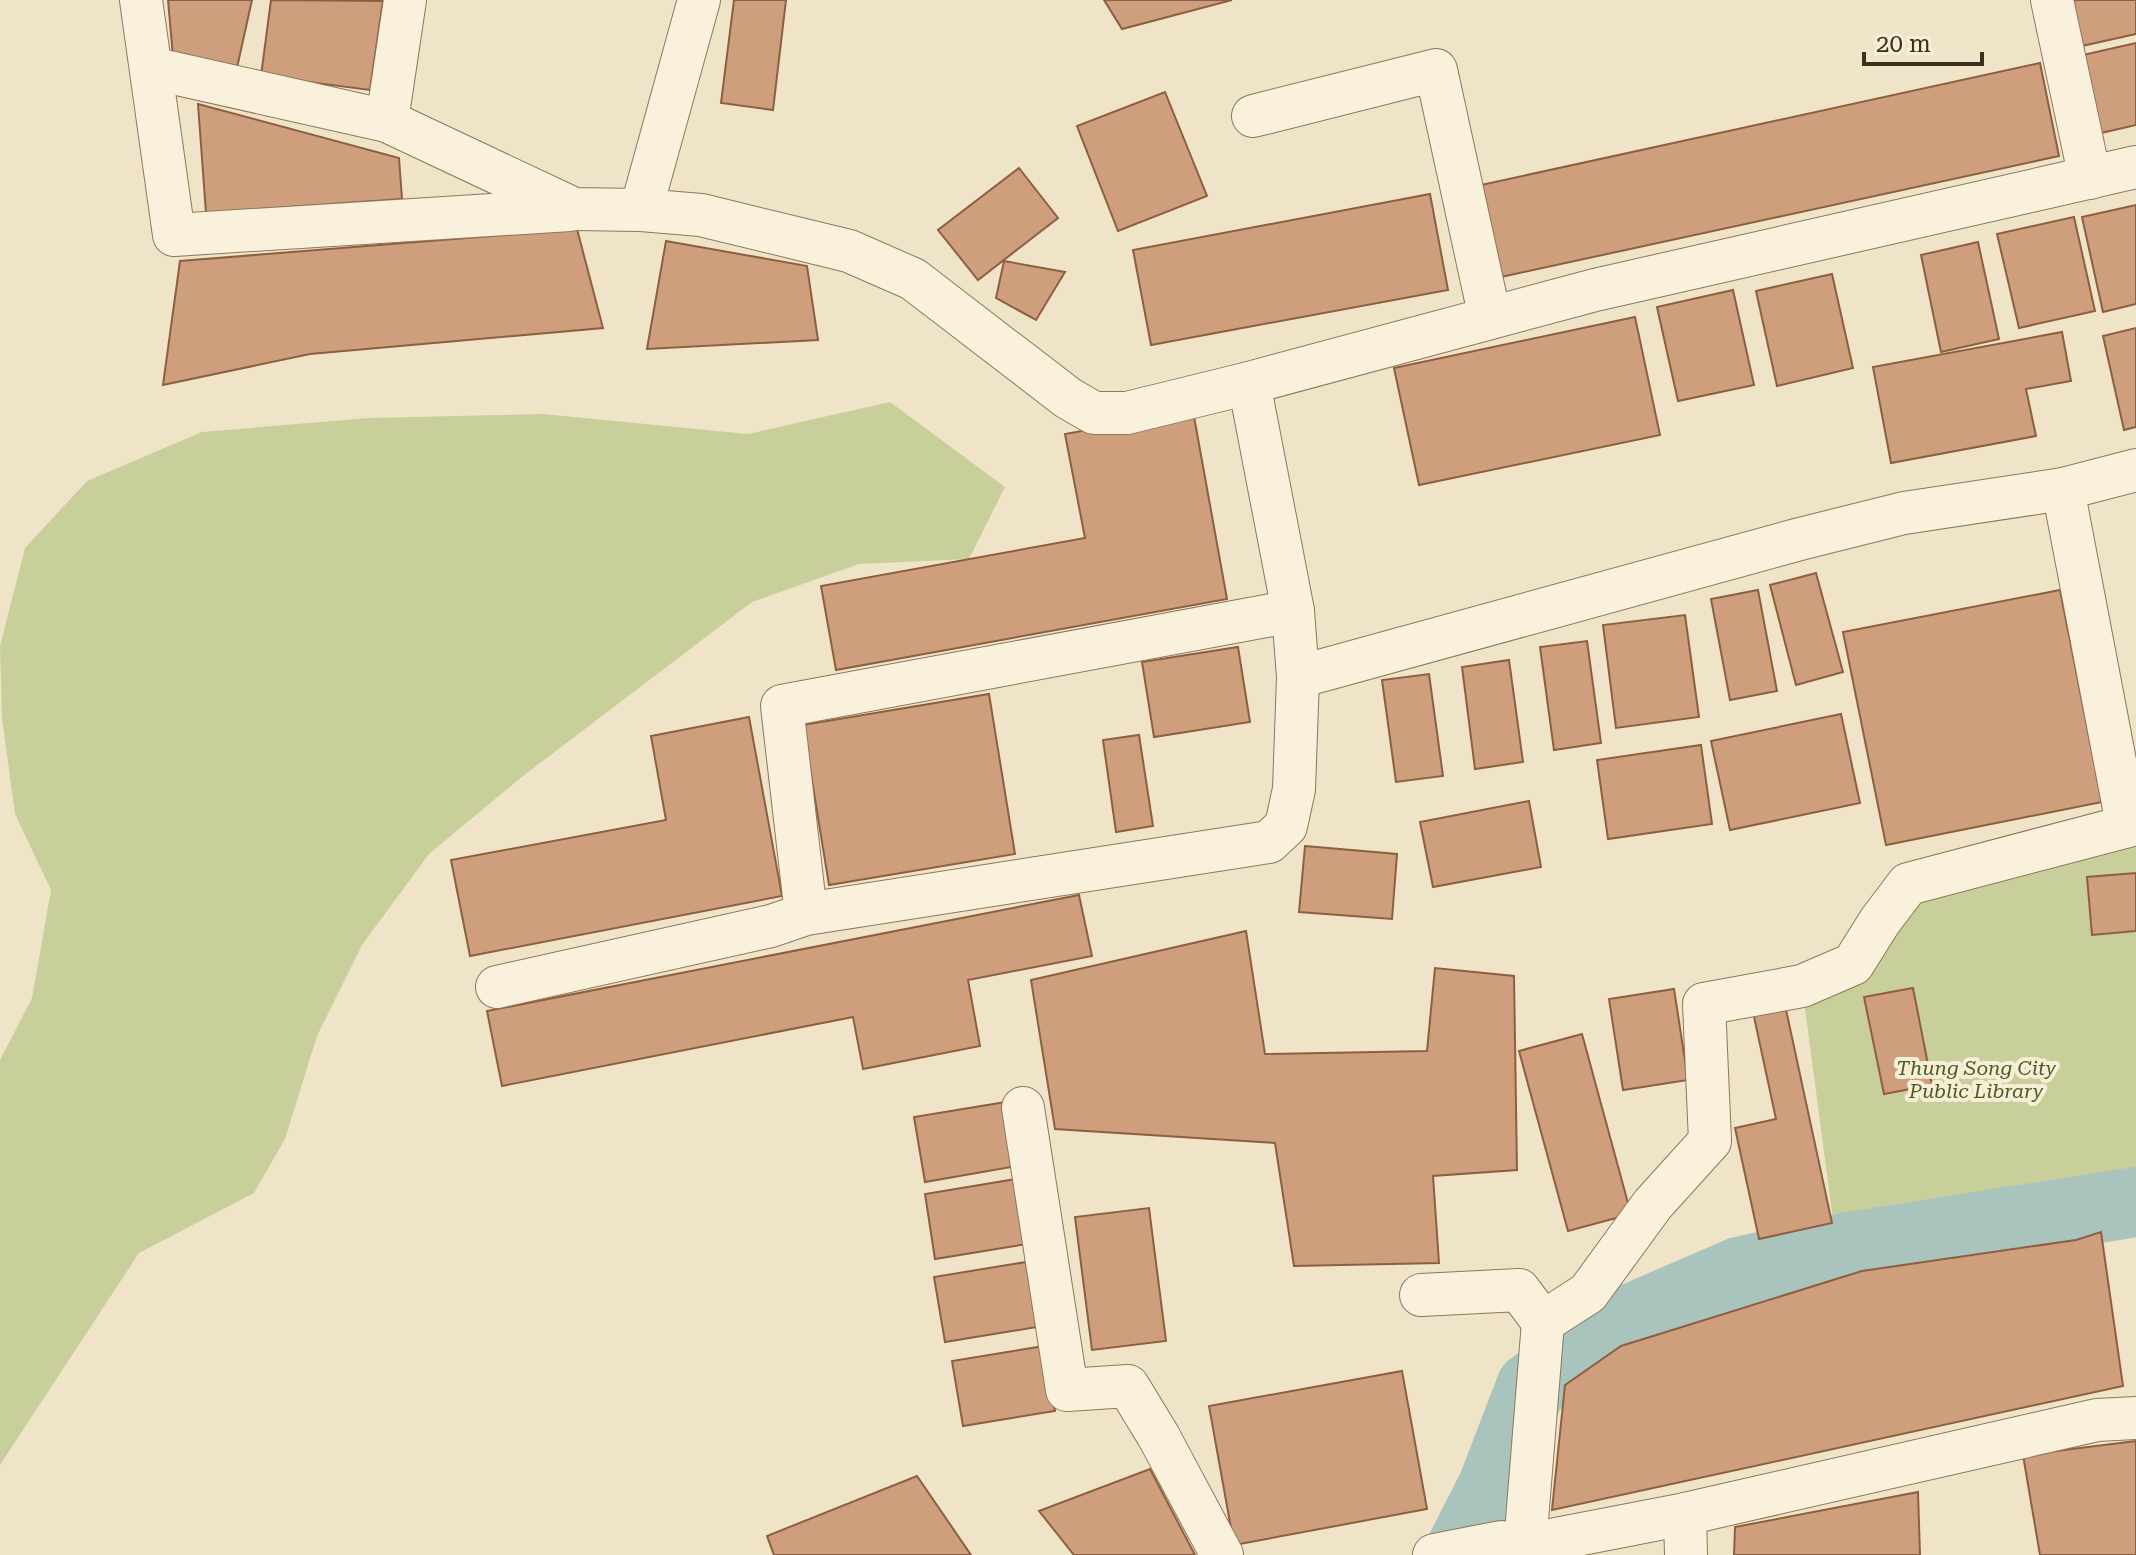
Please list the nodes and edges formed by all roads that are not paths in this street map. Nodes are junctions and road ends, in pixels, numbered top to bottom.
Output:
1 (141, 0) edge
2 (405, 0) edge
3 (699, 0) edge
4 (2052, 0) edge
5 (151, 68) junction
6 (1253, 116) dead end
7 (387, 121) junction
8 (2136, 167) edge
9 (2090, 178) junction
10 (574, 209) junction
11 (641, 210) junction
12 (1490, 318) junction
13 (1249, 383) junction
14 (2136, 470) edge
15 (2063, 489) junction
16 (1293, 611) junction
17 (1298, 677) junction
18 (2132, 824) edge
19 (806, 914) junction
20 (497, 987) dead end
21 (1023, 1108) dead end
22 (1421, 1295) dead end
23 (1541, 1336) junction
24 (2136, 1418) edge
25 (1685, 1514) junction
26 (1513, 1544) junction
27 (1222, 1555) edge
28 (1434, 1555) edge
29 (1686, 1555) edge

1 - 5 street
2 - 7 street
3 - 11 street
4 - 9 street
5 - 7 street
5 - 10 street
6 - 12 street
7 - 10 street
8 - 9 street
9 - 12 street
10 - 11 street
11 - 13 street
12 - 13 street
13 - 16 street
14 - 15 street
15 - 17 street
15 - 18 street
16 - 17 street
16 - 19 street
17 - 19 street
18 - 23 street
19 - 20 street
21 - 27 street
22 - 23 street
23 - 26 street
24 - 25 street
25 - 26 street
25 - 29 street
26 - 28 street

